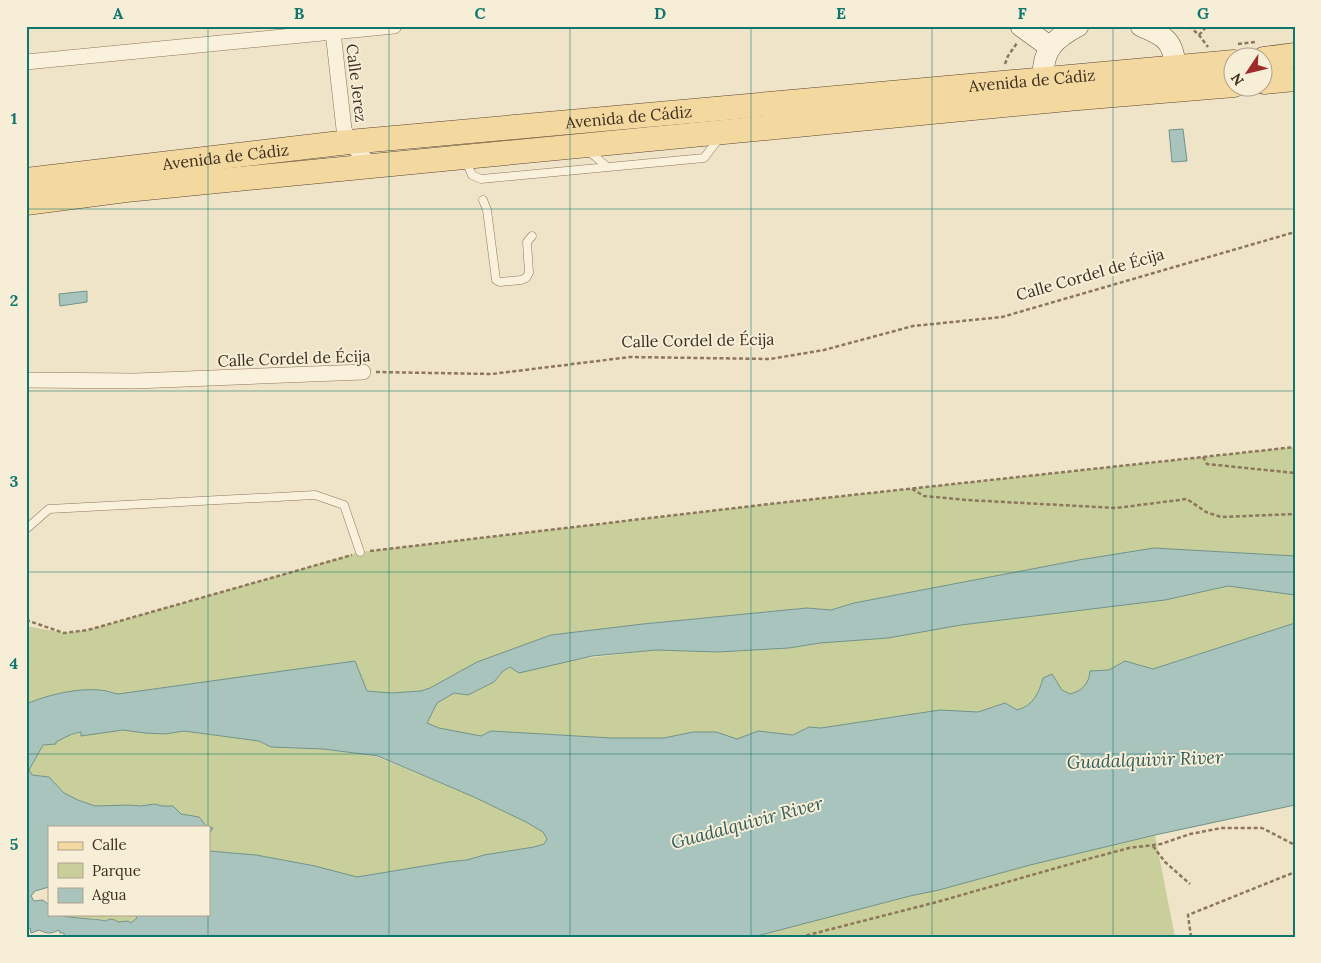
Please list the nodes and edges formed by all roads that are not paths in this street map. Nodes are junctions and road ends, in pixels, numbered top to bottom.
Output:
1 (394, 26) edge
2 (1021, 26) edge
3 (1078, 26) edge
4 (1141, 26) edge
5 (334, 29) edge
6 (1170, 32) edge
7 (1050, 47) junction
8 (1274, 52) edge
9 (1295, 55) edge
10 (1224, 56) edge
11 (26, 62) edge
12 (1175, 67) junction
13 (1295, 79) edge
14 (1274, 81) edge
15 (1224, 86) edge
16 (1045, 91) junction
17 (1078, 98) junction
18 (724, 133) junction
19 (349, 142) junction
20 (578, 147) junction
21 (464, 157) junction
22 (372, 166) junction
23 (607, 167) junction
24 (26, 180) edge
25 (75, 197) junction
26 (483, 200) dead end
27 (26, 203) edge
28 (26, 209) edge
29 (532, 236) dead end
30 (363, 372) road end
31 (26, 380) edge
32 (26, 529) edge
33 (360, 552) road end

1 - 5 street
2 - 7 main road
3 - 7 main road
4 - 6 main road
5 - 11 street
5 - 19 street, Calle Jerez
6 - 12 main road
7 - 16 main road
8 - 9 main road
10 - 12 main road, Avenida de Cádiz
12 - 16 main road, Avenida de Cádiz
12 - 17 main road
13 - 14 main road
15 - 17 main road, Avenida de Cádiz
16 - 17 main road, Avenida de Cádiz
16 - 18 main road, Avenida de Cádiz
16 - 19 main road, Avenida de Cádiz
18 - 20 main road, Avenida de Cádiz
18 - 23 lane
19 - 22 street, Calle Jerez
19 - 24 main road, Avenida de Cádiz
20 - 21 main road, Avenida de Cádiz
20 - 23 lane
21 - 22 main road, Avenida de Cádiz
21 - 23 lane
22 - 25 main road, Avenida de Cádiz
25 - 27 main road, Avenida de Cádiz
25 - 28 main road
26 - 29 lane
30 - 31 street, Calle Cordel de Écija
32 - 33 lane

